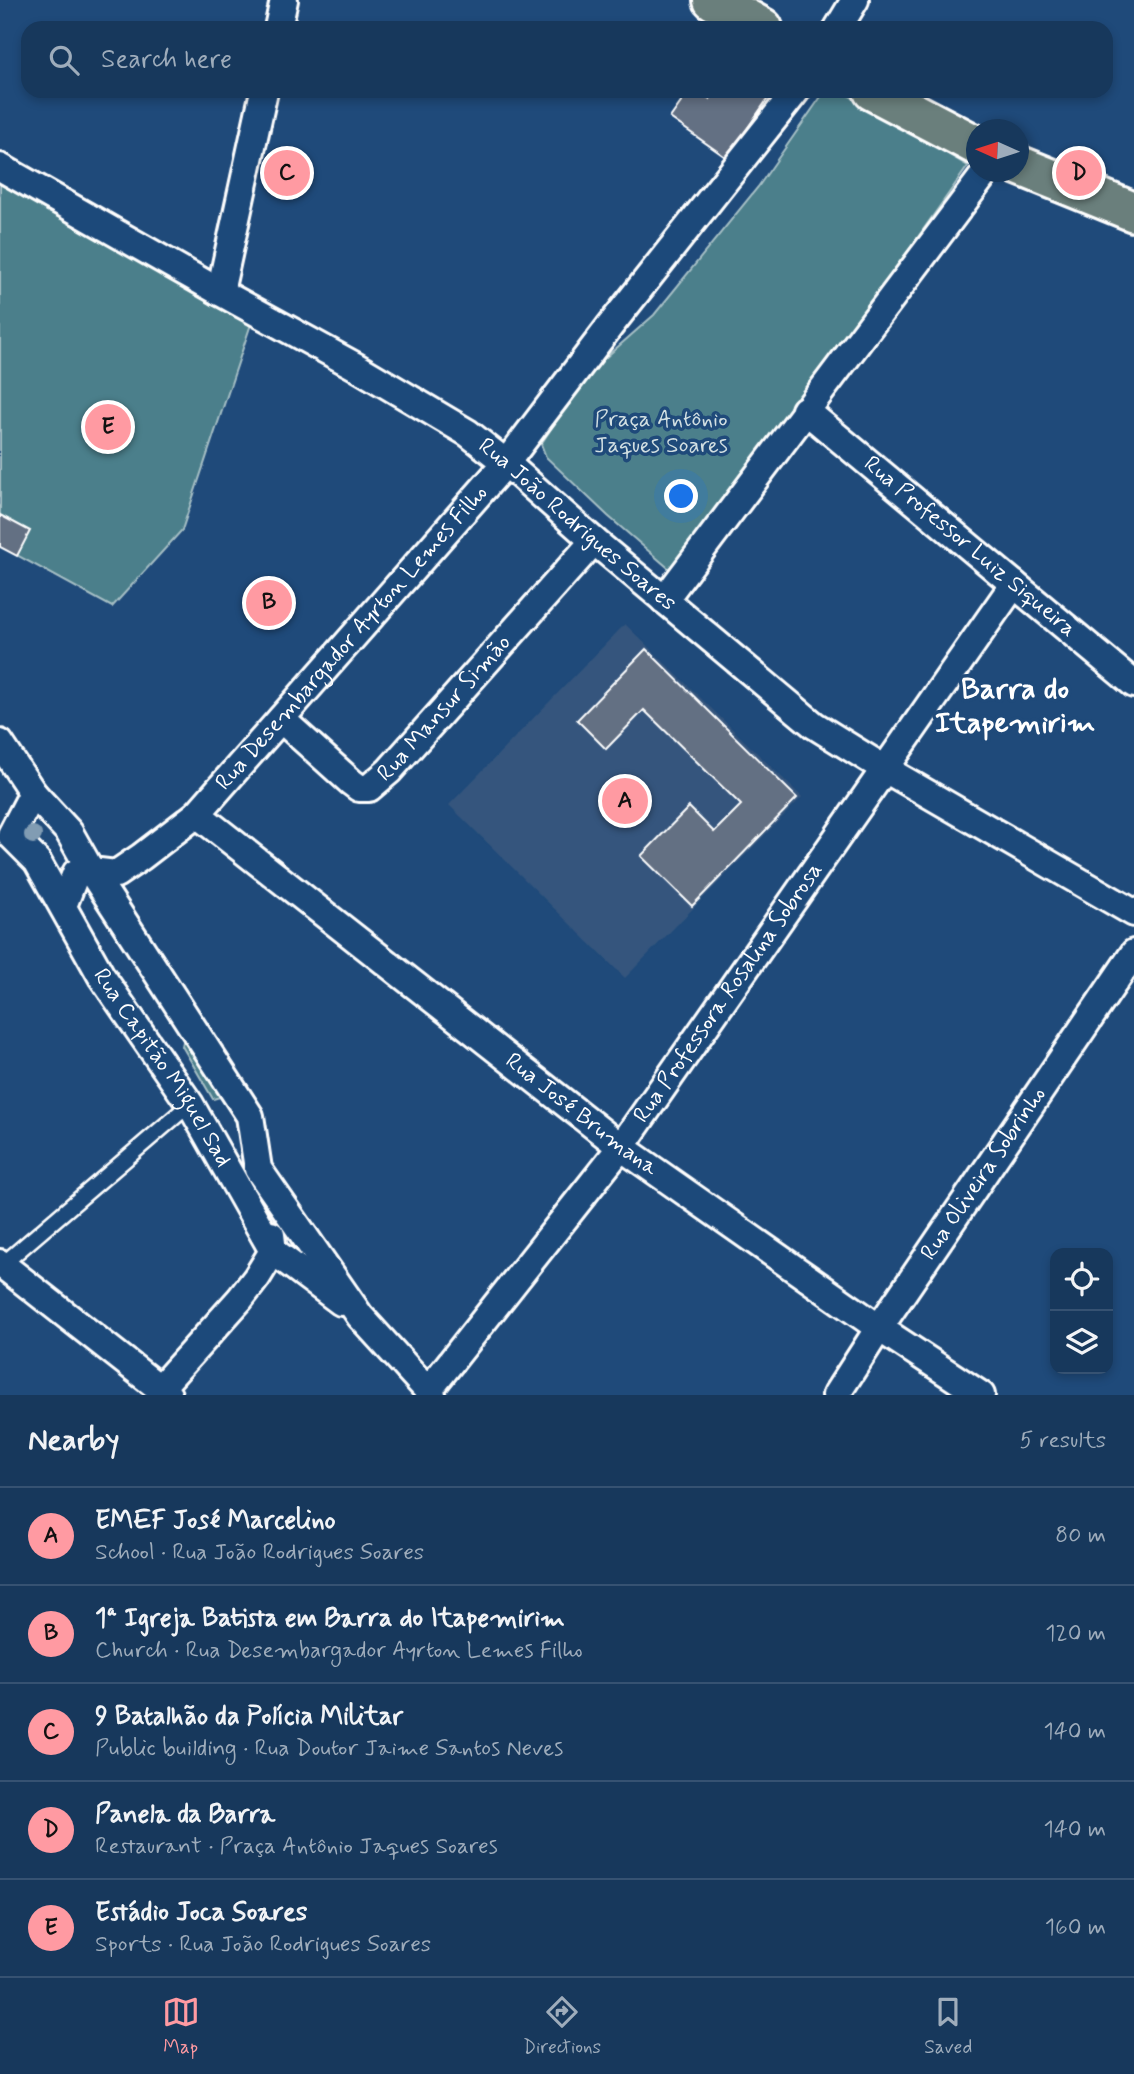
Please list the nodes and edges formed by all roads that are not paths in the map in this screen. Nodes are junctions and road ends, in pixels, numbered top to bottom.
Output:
1 (284, 0) edge
2 (713, 0) edge
3 (855, 0) edge
4 (280, 21) edge
5 (750, 21) edge
6 (842, 21) edge
7 (262, 98) edge
8 (790, 98) edge
9 (886, 98) edge
10 (966, 140) edge
11 (0, 167) edge
12 (1029, 169) edge
13 (979, 182) edge
14 (1134, 212) edge
15 (220, 292) junction
16 (805, 410) junction
17 (506, 463) junction
18 (594, 541) junction
19 (1014, 584) junction
20 (664, 600) junction
21 (1134, 684) edge
22 (281, 719) junction
23 (0, 743) edge
24 (885, 769) junction
25 (0, 777) edge
26 (33, 793) junction
27 (197, 814) junction
28 (6, 842) edge
29 (91, 870) junction
30 (63, 906) junction
31 (1134, 913) edge
32 (1134, 953) edge
33 (190, 1104) junction
34 (621, 1147) junction
35 (258, 1169) junction
36 (273, 1251) junction
37 (1, 1264) edge
38 (360, 1316) junction
39 (880, 1328) junction
40 (164, 1391) edge
41 (430, 1393) edge
42 (836, 1395) edge
43 (981, 1395) edge

1 - 4 street
2 - 5 main road
3 - 6 street
7 - 15 street
8 - 17 street, Rua Desembargador Ayrton Lemes Filho
9 - 10 main road
11 - 15 street, Rua João Rodrigues Soares
12 - 14 main road
13 - 16 street
15 - 17 street, Rua João Rodrigues Soares
16 - 19 street, Rua Professor Luiz Siqueira
16 - 20 street
17 - 18 street, Rua João Rodrigues Soares
17 - 22 street, Rua Desembargador Ayrton Lemes Filho
18 - 20 street, Rua João Rodrigues Soares
18 - 22 street, Rua Mansur Simão
19 - 21 street, Rua Professor Luiz Siqueira
19 - 24 street, Rua Professora Rosalina Sobrosa
20 - 24 street, Rua João Rodrigues Soares
22 - 27 street, Rua Desembargador Ayrton Lemes Filho
23 - 26 street, Rua Capitão Miguel Sad
24 - 31 street, Rua João Rodrigues Soares
24 - 34 street, Rua Professora Rosalina Sobrosa
25 - 26 street
26 - 28 street, Rua Capitão Miguel Sad
26 - 29 street, Rua Capitão Miguel Sad
27 - 29 street, Rua Desembargador Ayrton Lemes Filho
27 - 34 street, Rua José Brumana
28 - 30 street, Rua Capitão Miguel Sad
29 - 30 street
29 - 35 street, Rua Capitão Miguel Sad
30 - 33 street, Rua Capitão Miguel Sad
32 - 39 street, Rua Oliveira Sobrinho
33 - 36 street, Rua Capitão Miguel Sad
33 - 37 lane
34 - 39 street, Rua José Brumana
34 - 41 street, Rua Professora Rosalina Sobrosa
35 - 36 street
35 - 38 street, Rua Capitão Miguel Sad
36 - 38 street, Rua Capitão Miguel Sad
36 - 40 street
37 - 40 street
38 - 41 street, Rua Capitão Miguel Sad
39 - 42 street, Rua Oliveira Sobrinho
39 - 43 street, Rua José Brumana

